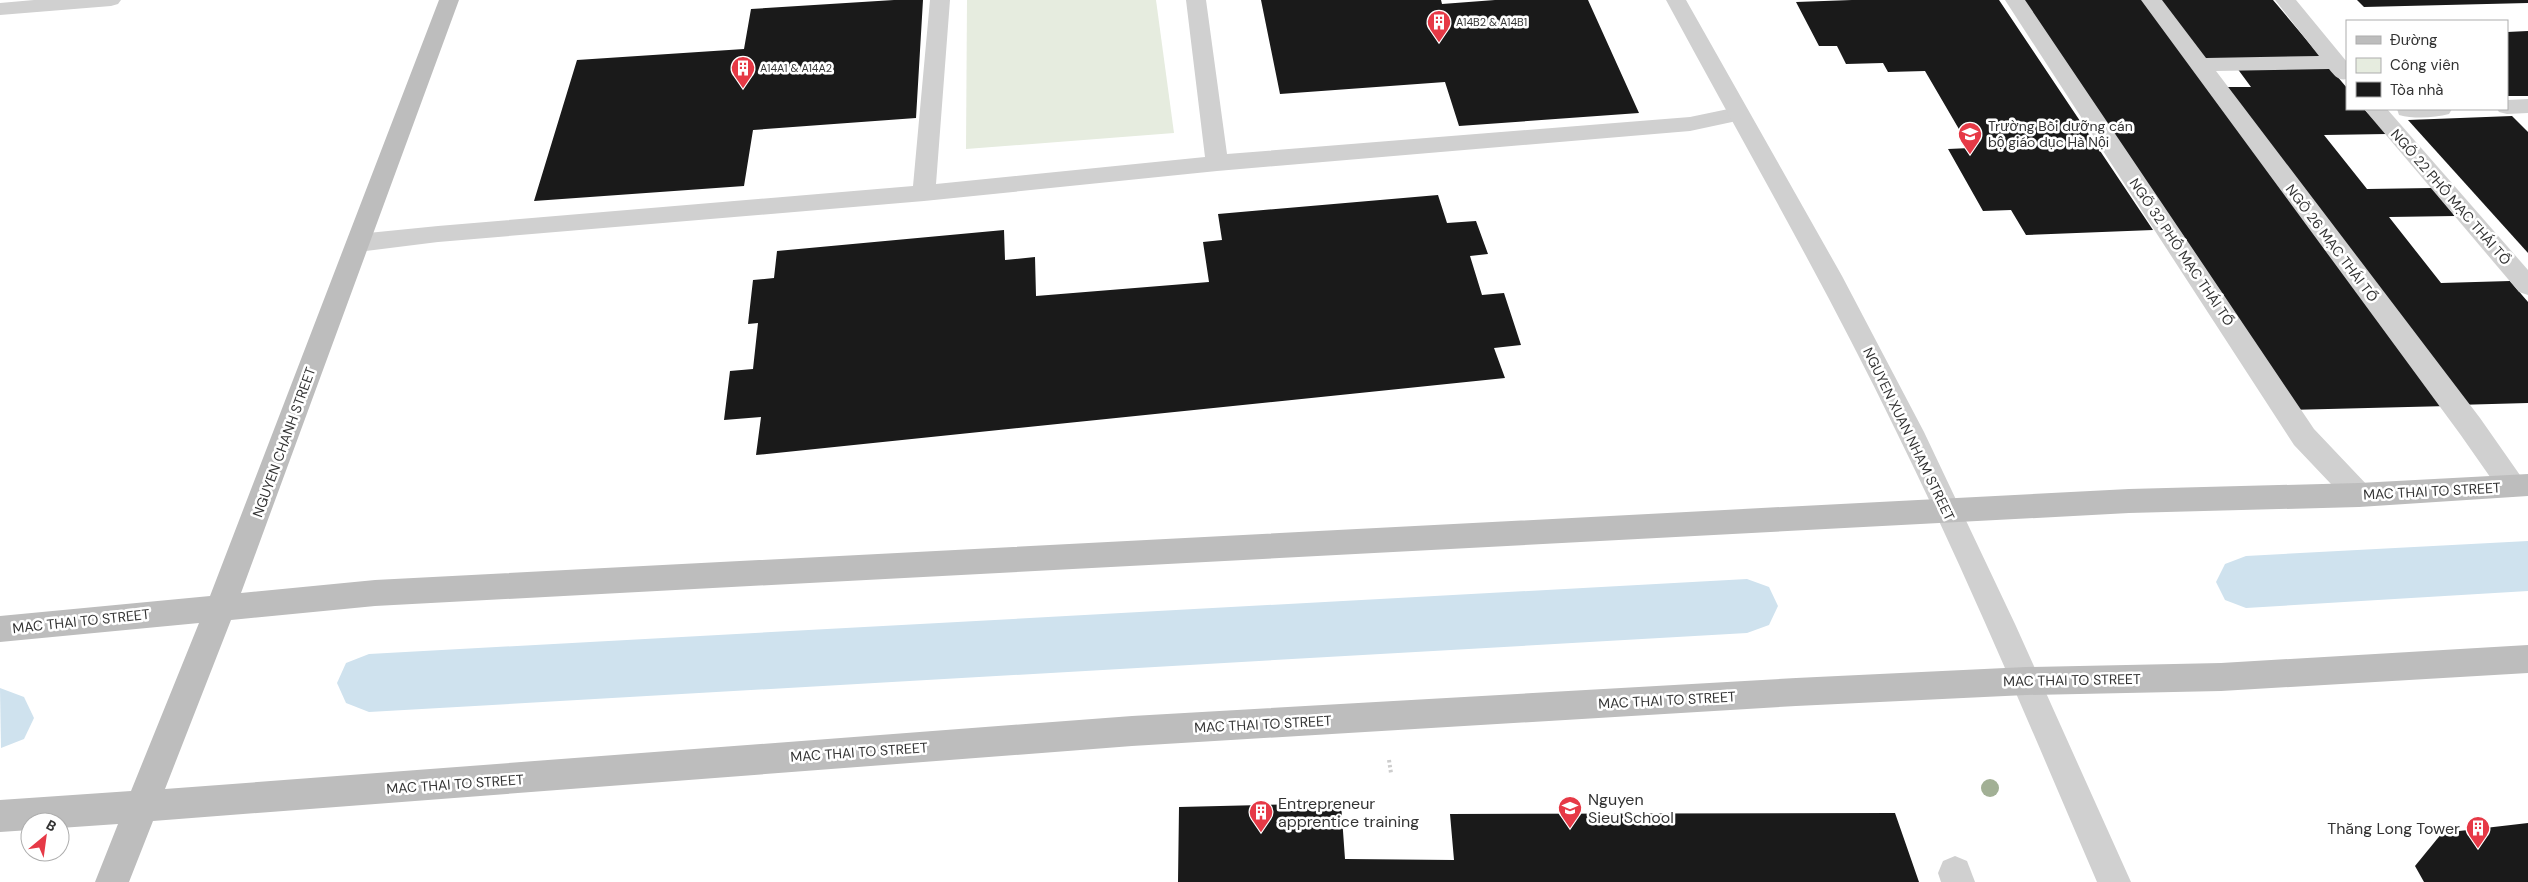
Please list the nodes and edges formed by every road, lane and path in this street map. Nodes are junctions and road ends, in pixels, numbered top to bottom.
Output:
1 (111, 0) edge
2 (449, 0) edge
3 (940, 0) edge
4 (1196, 0) edge
5 (1676, 0) edge
6 (2015, 0) edge
7 (2151, 0) edge
8 (2285, 0) edge
9 (0, 9) edge
10 (2198, 65) junction
11 (2341, 69) edge
12 (2376, 110) edge
13 (1738, 114) junction
14 (1217, 163) junction
15 (924, 193) junction
16 (358, 243) junction
17 (2528, 286) edge
18 (2520, 486) edge
19 (2359, 495) junction
20 (1948, 512) junction
21 (221, 608) junction
22 (0, 629) edge
23 (2528, 659) edge
24 (2026, 681) junction
25 (142, 807) junction
26 (0, 816) edge
27 (112, 882) edge
28 (2114, 882) edge

1 - 9 street
2 - 16 street, NGUYEN CHANH STREET
3 - 15 street
4 - 14 street
5 - 13 street, NGUYEN XUAN NHAM STREET
6 - 19 street, NGÕ 32 PHỐ MẠC THÁI TỔ
7 - 10 street, NGÕ 26 MẠC THÁI TỔ
8 - 11 street
10 - 11 street
10 - 18 street, NGÕ 26 MẠC THÁI TỔ
12 - 17 street, NGÕ 22 PHỐ MẠC THÁI TỔ
13 - 14 street
13 - 20 street, NGUYEN XUAN NHAM STREET
14 - 15 street
15 - 16 street
16 - 21 street, NGUYEN CHANH STREET
18 - 19 street, MAC THAI TO STREET
19 - 20 street, MAC THAI TO STREET
20 - 21 street, MAC THAI TO STREET
20 - 24 street, NGUYEN XUAN NHAM STREET
21 - 22 street, MAC THAI TO STREET
21 - 25 street, NGUYEN CHANH STREET
23 - 24 street, MAC THAI TO STREET
24 - 25 street, MAC THAI TO STREET
24 - 28 street, NGUYEN XUAN NHAM STREET
25 - 26 street, MAC THAI TO STREET
25 - 27 street, NGUYEN CHANH STREET

